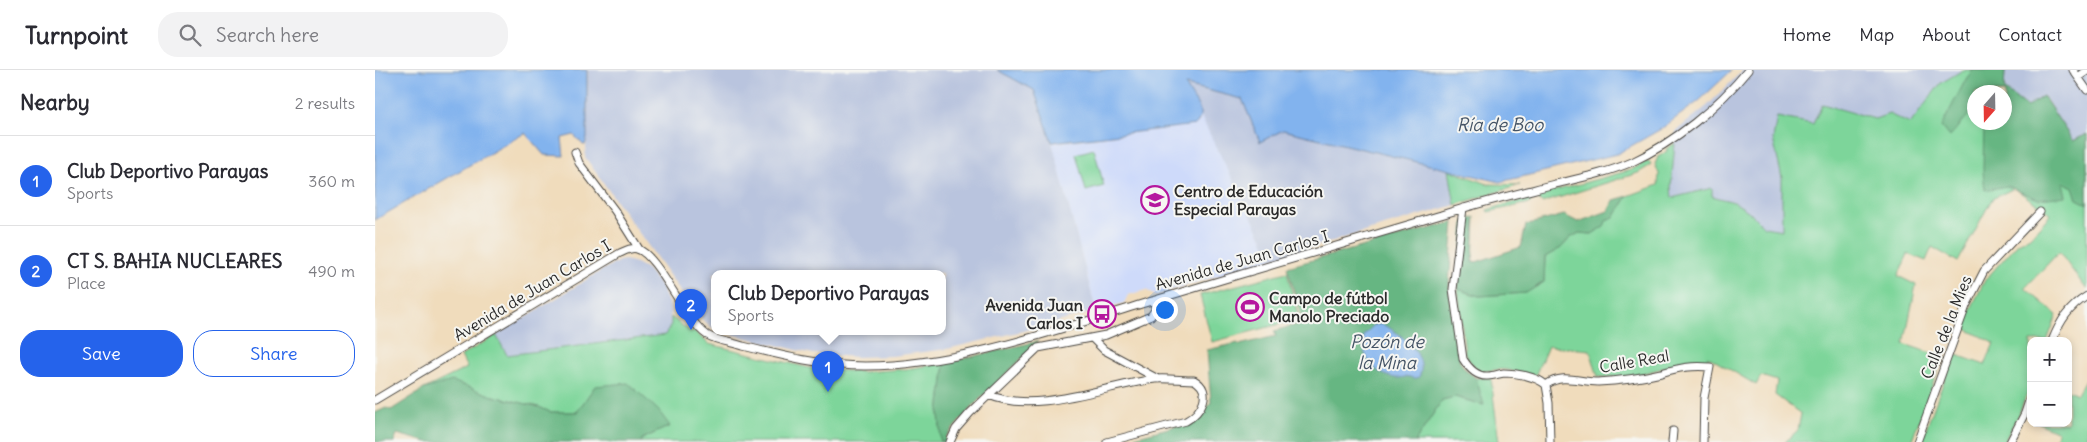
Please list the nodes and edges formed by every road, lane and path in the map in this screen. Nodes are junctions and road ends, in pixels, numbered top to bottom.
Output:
1 (1748, 70) edge
2 (2073, 70) edge
3 (2087, 71) edge
4 (2079, 77) junction
5 (2087, 90) edge
6 (575, 152) dead end
7 (1463, 208) junction
8 (2040, 212) dead end
9 (639, 249) junction
10 (2087, 296) edge
11 (1155, 300) junction
12 (2054, 337) edge
13 (1093, 339) junction
14 (1158, 379) junction
15 (1545, 385) junction
16 (989, 395) junction
17 (375, 400) edge
18 (2027, 407) edge
19 (1673, 431) dead end
20 (950, 442) edge
21 (1107, 442) edge
22 (1550, 442) edge
23 (1672, 442) edge
24 (1703, 442) edge
25 (1917, 442) edge
26 (2010, 442) edge

1 - 7 street, Avenida de Juan Carlos I
2 - 4 street
3 - 4 street
4 - 5 street
6 - 9 street
7 - 11 street, Avenida de Juan Carlos I
7 - 15 street
8 - 25 street, Calle de la Mies
9 - 11 street, Avenida de Juan Carlos I
9 - 17 street, Avenida de Juan Carlos I
10 - 12 street
11 - 13 street
13 - 14 street
13 - 16 street
14 - 16 street
14 - 21 street
15 - 22 street
15 - 24 street, Calle Real
16 - 20 street
18 - 26 street
19 - 23 street

